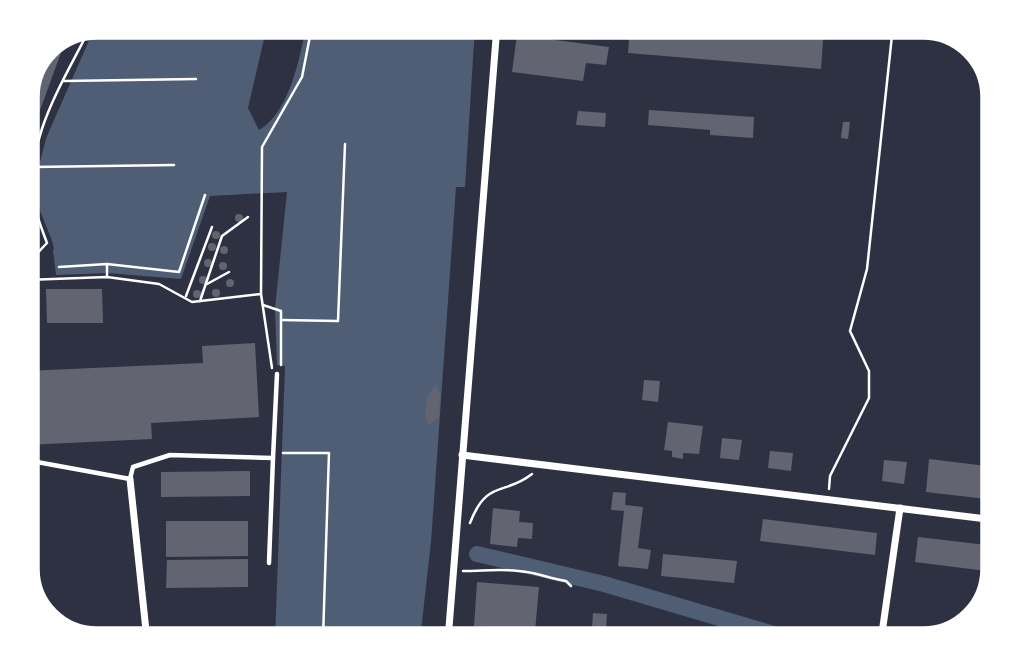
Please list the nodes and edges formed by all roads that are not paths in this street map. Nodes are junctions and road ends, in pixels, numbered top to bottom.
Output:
1 (496, 38) edge
2 (277, 374) road end
3 (462, 455) junction
4 (273, 458) junction
5 (39, 462) edge
6 (130, 479) junction
7 (900, 508) junction
8 (982, 518) edge
9 (269, 563) dead end
10 (146, 628) edge
11 (449, 628) edge
12 (883, 628) edge

1 - 3 street
2 - 4 lane
3 - 7 street
3 - 11 street
4 - 6 lane
4 - 9 lane
5 - 6 lane
6 - 10 street
7 - 8 street
7 - 12 street

